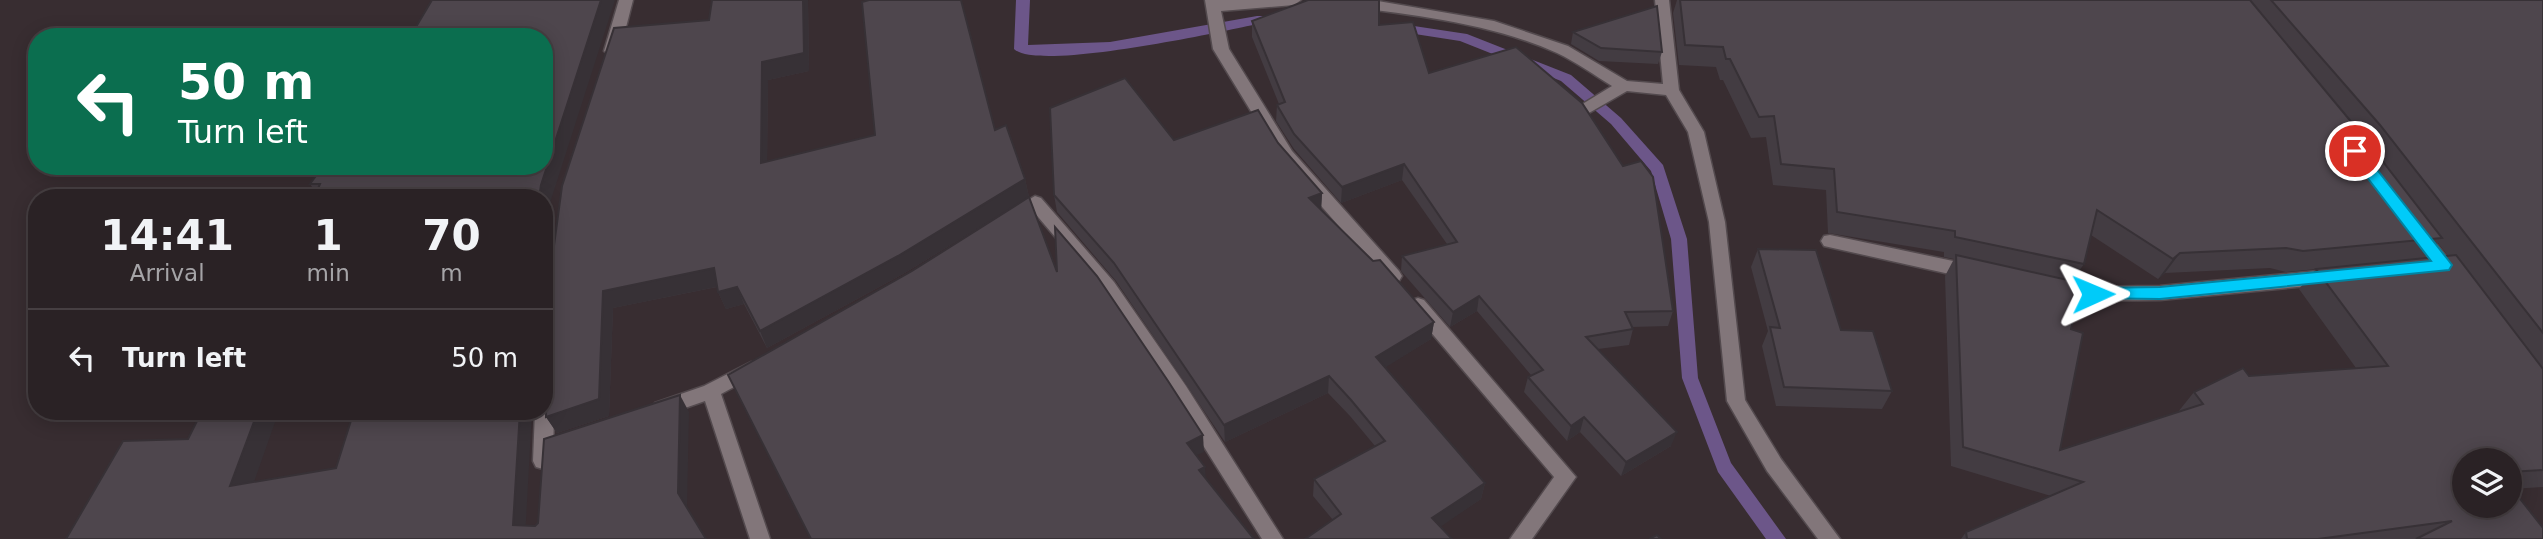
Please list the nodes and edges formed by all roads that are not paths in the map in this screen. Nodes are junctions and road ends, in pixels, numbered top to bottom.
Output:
1 (626, 0) edge
2 (1294, 0) edge
3 (1337, 0) edge
4 (1662, 0) edge
5 (1212, 3) edge
6 (604, 74) edge
7 (1624, 86) junction
8 (1671, 90) junction
9 (1582, 112) edge
10 (2403, 214) edge
11 (1001, 224) edge
12 (557, 231) edge
13 (1830, 241) dead end
14 (553, 261) edge
15 (2444, 265) junction
16 (2417, 268) edge
17 (2349, 275) edge
18 (1991, 276) edge
19 (2044, 288) edge
20 (2460, 288) edge
21 (769, 359) edge
22 (710, 391) junction
23 (647, 413) edge
24 (550, 420) edge
25 (542, 474) edge
26 (760, 539) edge
27 (1273, 539) edge
28 (1520, 539) edge
29 (1830, 539) edge

1 - 6 street
2 - 5 street
3 - 7 street
4 - 8 street
5 - 28 street
7 - 8 street
7 - 9 street
8 - 29 street
10 - 15 street
11 - 27 street
12 - 14 street
13 - 18 street
15 - 16 street
15 - 20 street
17 - 19 street
21 - 22 street
22 - 23 street
22 - 26 street
24 - 25 street

